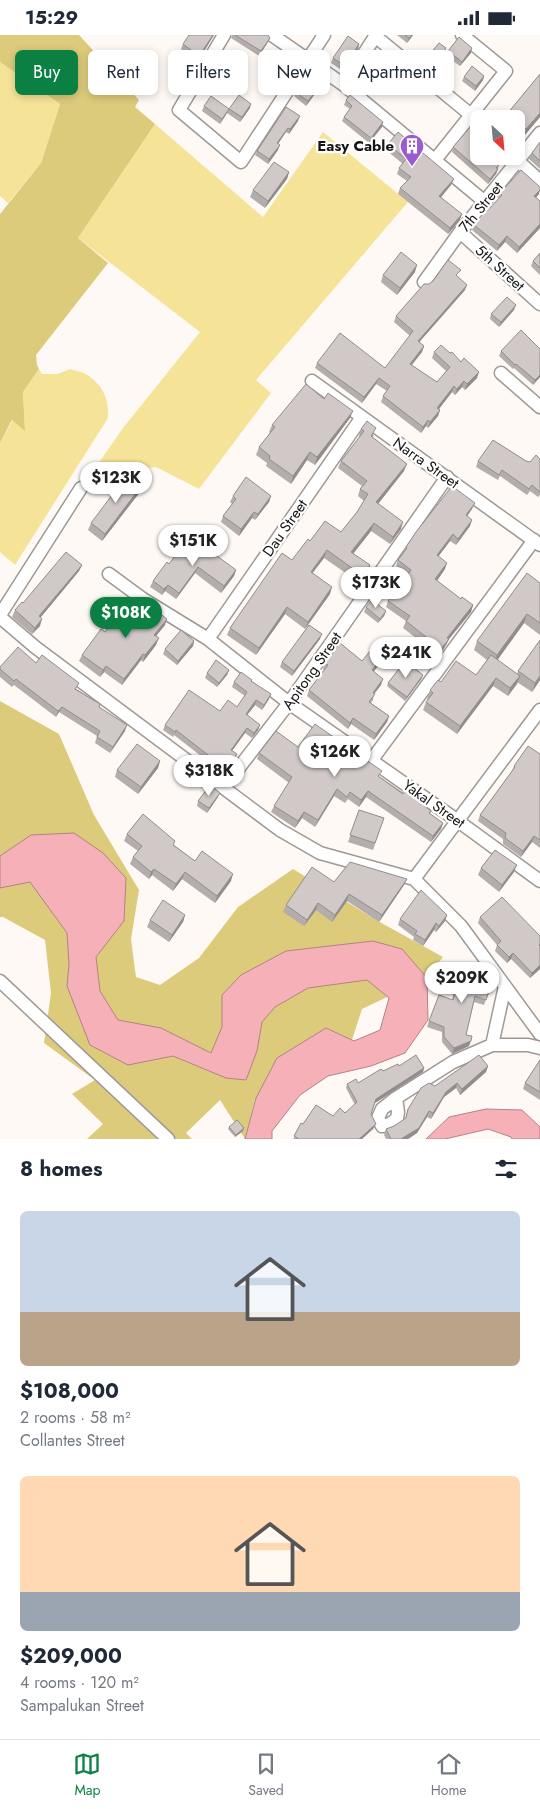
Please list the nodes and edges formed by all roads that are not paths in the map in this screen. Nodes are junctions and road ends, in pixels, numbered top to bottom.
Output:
1 (224, 35) edge
2 (272, 35) edge
3 (324, 35) edge
4 (462, 35) edge
5 (375, 36) edge
6 (294, 50) edge
7 (314, 50) edge
8 (366, 50) edge
9 (285, 95) edge
10 (356, 95) edge
11 (475, 110) edge
12 (470, 114) edge
13 (470, 116) edge
14 (540, 133) edge
15 (525, 152) edge
16 (435, 160) junction
17 (515, 165) edge
18 (522, 165) edge
19 (540, 181) edge
20 (485, 202) junction
21 (460, 232) junction
22 (424, 283) edge
23 (540, 304) edge
24 (501, 373) dead end
25 (312, 381) dead end
26 (540, 407) edge
27 (362, 417) junction
28 (447, 477) junction
29 (81, 488) dead end
30 (537, 543) edge
31 (109, 573) dead end
32 (0, 616) edge
33 (208, 639) junction
34 (290, 703) junction
35 (540, 710) edge
36 (371, 761) junction
37 (224, 787) junction
38 (458, 821) junction
39 (414, 879) junction
40 (540, 881) edge
41 (0, 981) edge
42 (505, 986) junction
43 (540, 1034) edge
44 (492, 1045) junction
45 (540, 1048) edge
46 (396, 1098) dead end
47 (168, 1139) edge

1 - 9 street
2 - 6 street
3 - 7 street
4 - 11 street
5 - 8 street
5 - 12 street
10 - 16 street
13 - 16 street
14 - 15 street, 7th Street
16 - 20 street
17 - 20 street, 7th Street
18 - 19 street
20 - 21 street, 7th Street
21 - 22 street, 7th Street
21 - 23 street, 5th Street
24 - 26 street
25 - 27 street, Narra Street
27 - 28 street, Narra Street
27 - 33 street, Dau Street
28 - 30 street, Narra Street
28 - 34 street, Apitong Street
29 - 32 street
30 - 36 street
31 - 33 street, Yakal Street
32 - 37 street
33 - 34 street, Yakal Street
34 - 36 street, Yakal Street
34 - 37 street, Apitong Street
35 - 38 street
36 - 38 street, Yakal Street
37 - 39 street
38 - 39 street
38 - 40 street, Yakal Street
39 - 42 street
41 - 47 street
42 - 43 street
42 - 44 street
44 - 45 street
44 - 46 street

